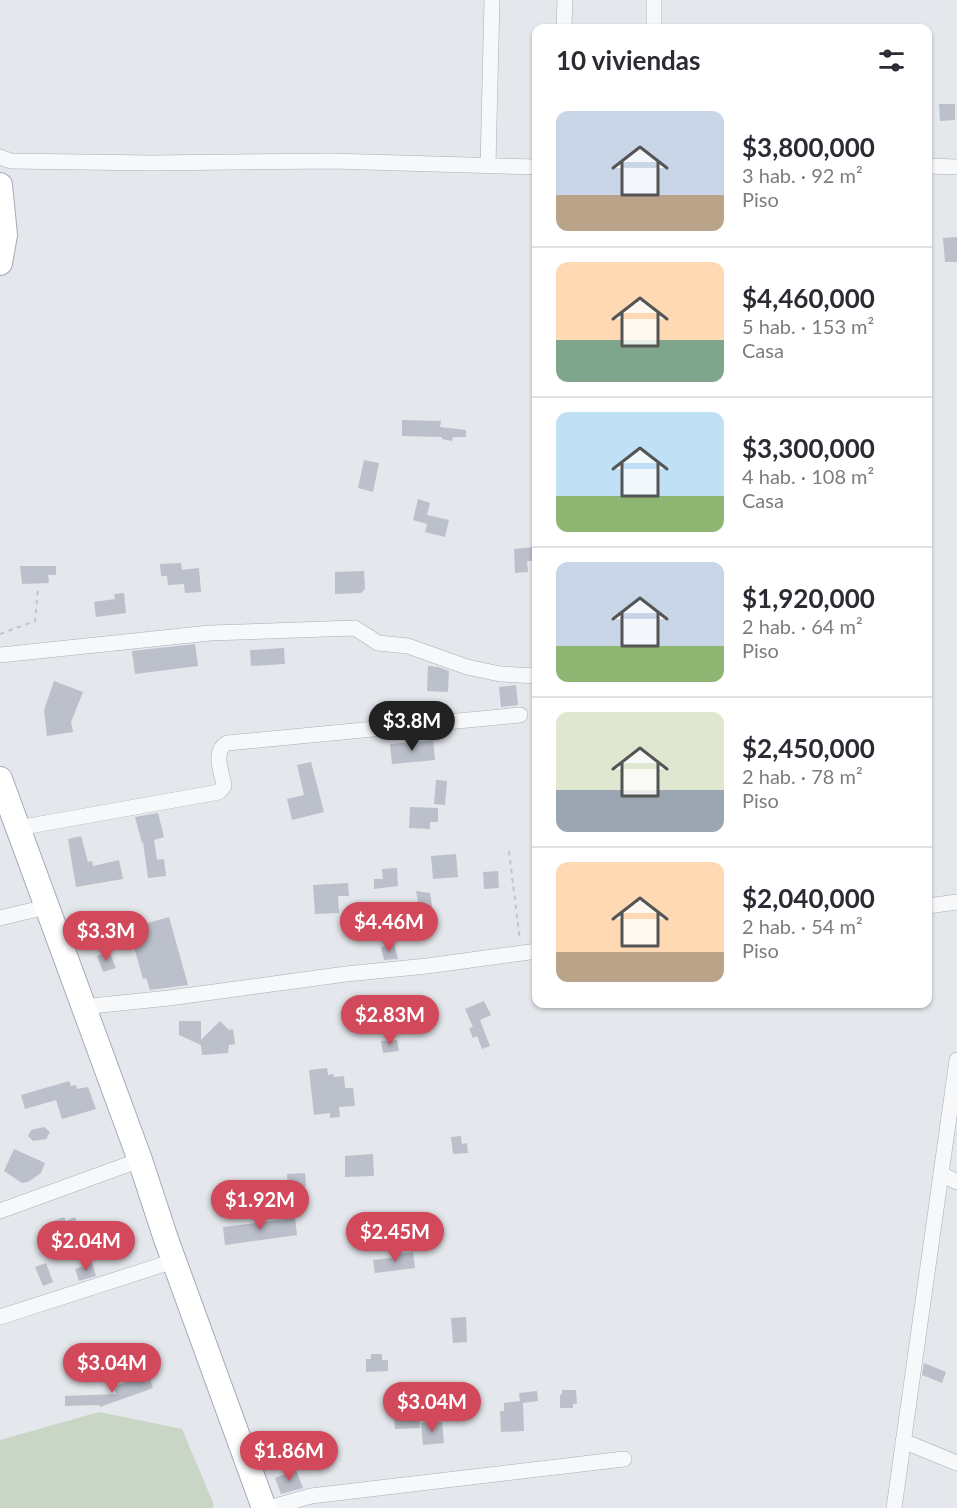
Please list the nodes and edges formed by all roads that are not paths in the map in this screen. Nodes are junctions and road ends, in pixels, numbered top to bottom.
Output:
1 (492, 0) edge
2 (565, 0) edge
3 (654, 0) edge
4 (564, 24) edge
5 (654, 24) edge
6 (0, 158) edge
7 (488, 165) junction
8 (532, 166) edge
9 (932, 166) edge
10 (957, 166) edge
11 (0, 185) edge
12 (0, 263) edge
13 (0, 655) edge
14 (532, 676) edge
15 (520, 715) dead end
16 (0, 780) edge
17 (18, 828) junction
18 (957, 902) edge
19 (932, 905) edge
20 (46, 907) junction
21 (0, 918) edge
22 (529, 952) edge
23 (82, 1007) junction
24 (957, 1060) edge
25 (140, 1160) junction
26 (941, 1173) junction
27 (957, 1182) edge
28 (0, 1211) edge
29 (174, 1261) junction
30 (0, 1317) edge
31 (903, 1441) junction
32 (624, 1459) dead end
33 (957, 1463) edge
34 (266, 1508) edge
35 (894, 1508) edge

1 - 7 street
2 - 4 street
3 - 5 street
6 - 7 street
7 - 8 street
9 - 10 street
11 - 12 main road
13 - 14 street
15 - 17 street
16 - 17 main road
17 - 20 main road
18 - 19 street
20 - 21 street
20 - 23 main road
22 - 23 street
23 - 25 main road
24 - 26 street
25 - 28 street
25 - 29 main road
26 - 27 street
26 - 31 street
29 - 30 street
29 - 34 main road
31 - 33 street
31 - 35 street
32 - 34 street

